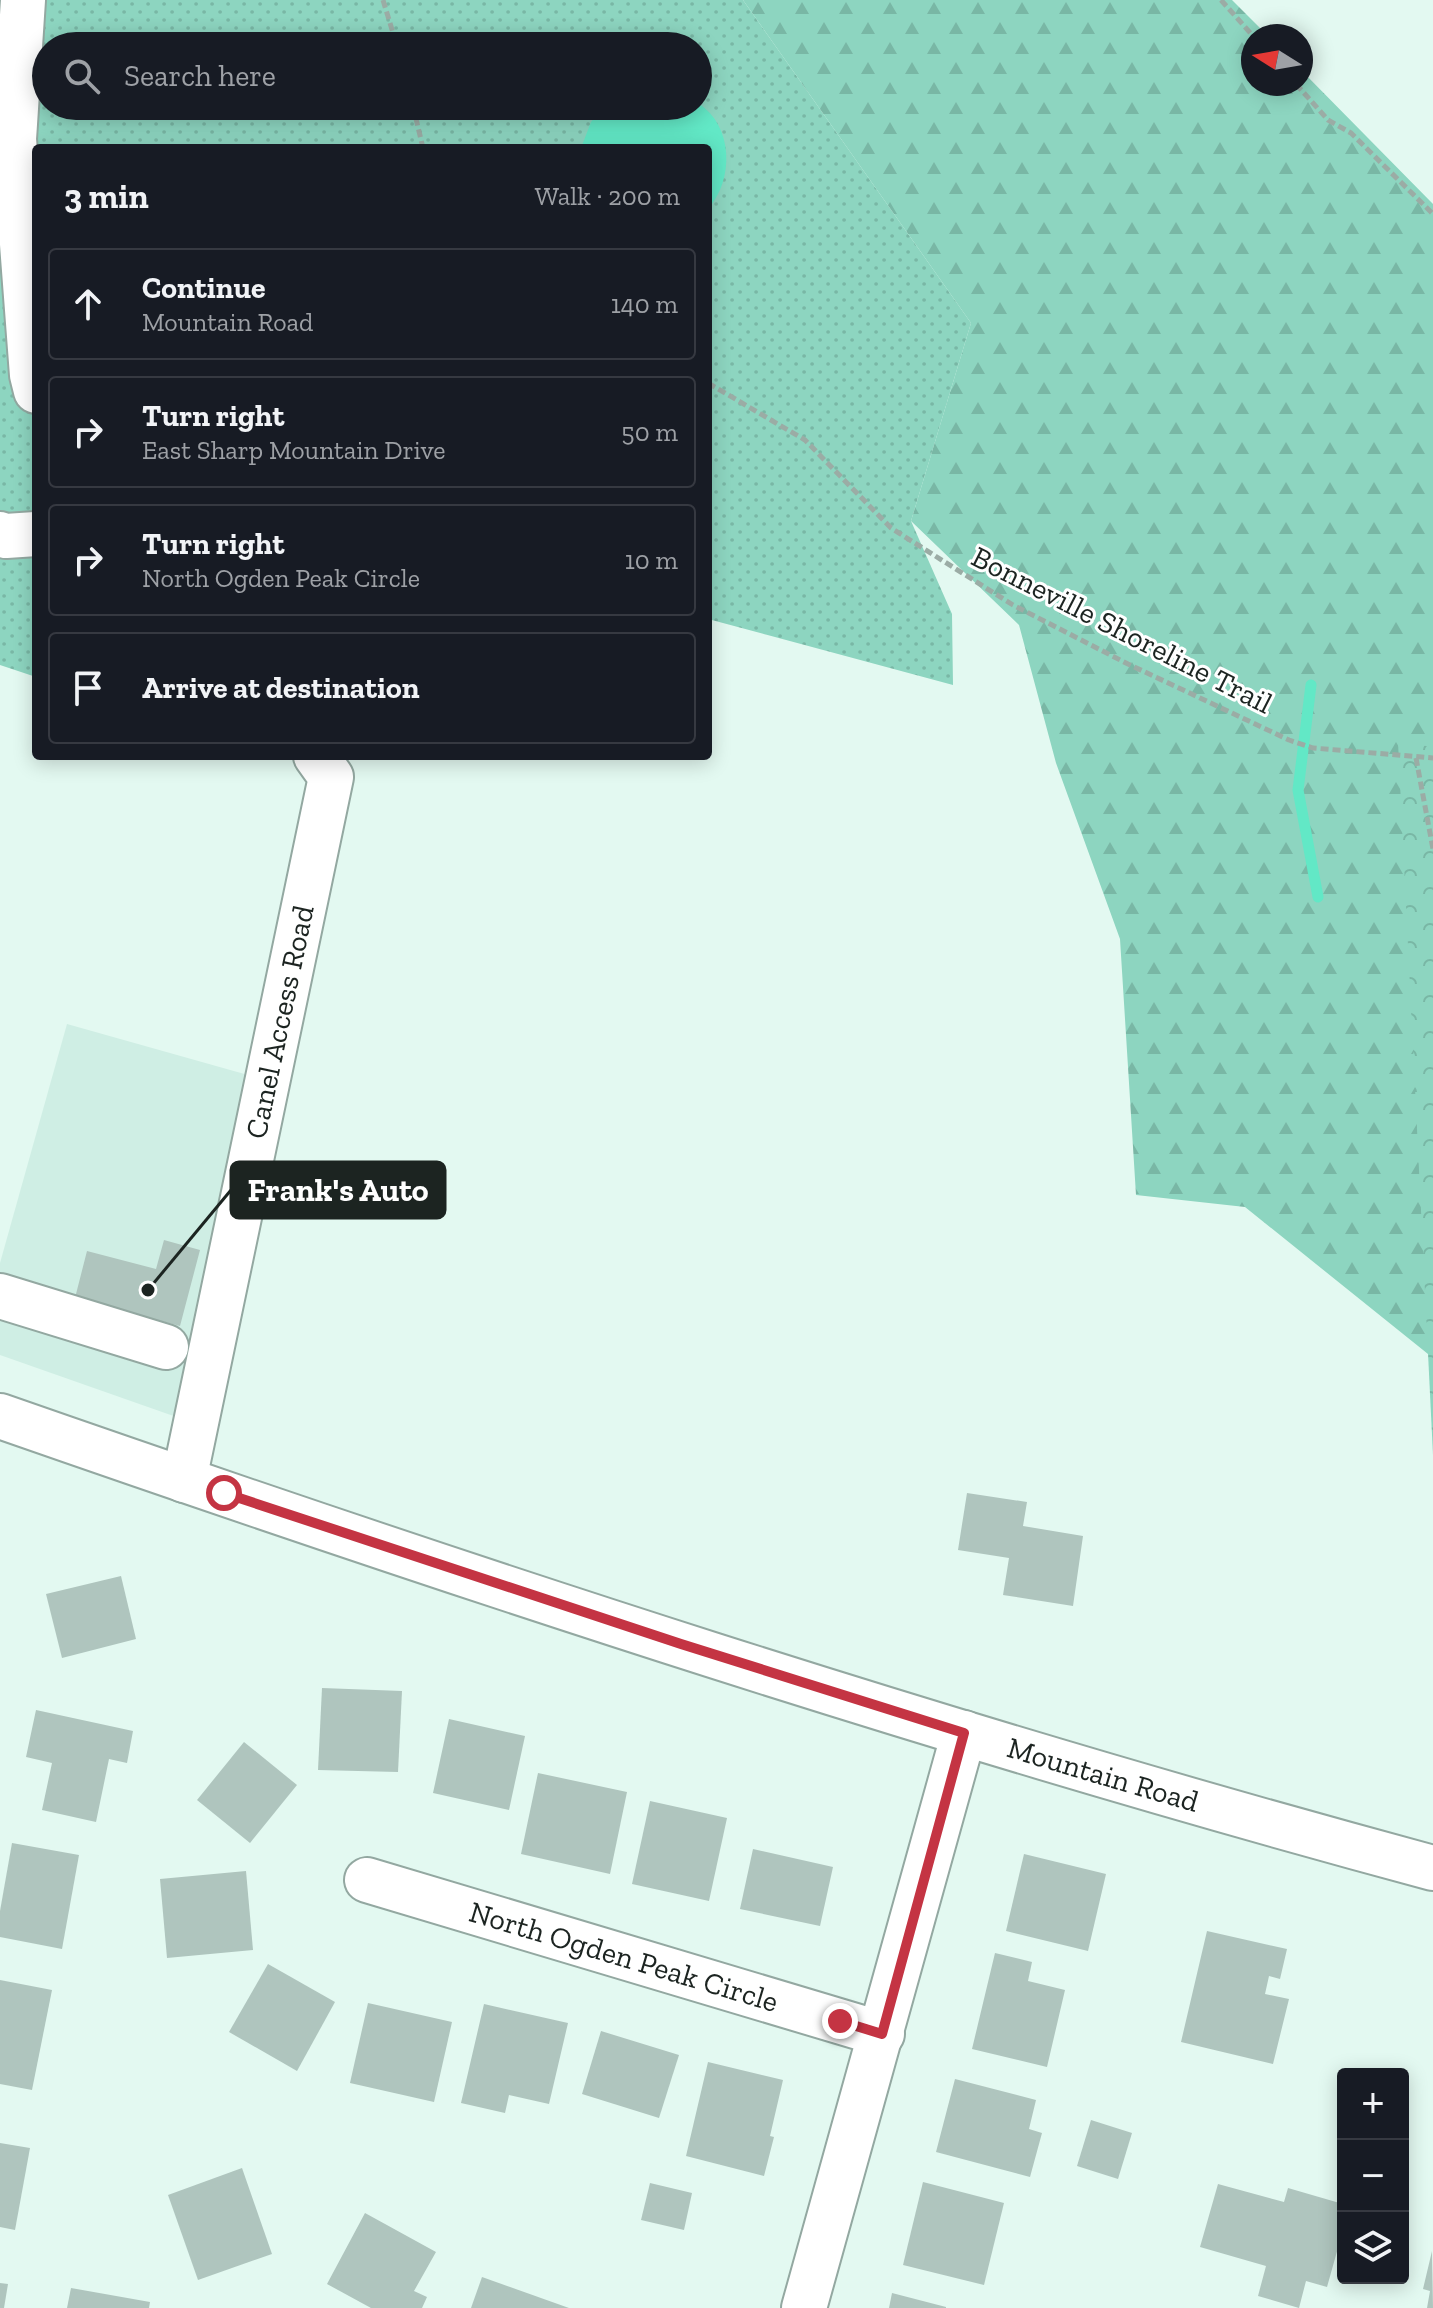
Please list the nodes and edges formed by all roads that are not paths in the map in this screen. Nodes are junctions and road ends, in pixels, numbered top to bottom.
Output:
1 (23, 0) edge
2 (32, 375) edge
3 (0, 534) edge
4 (32, 534) edge
5 (319, 760) edge
6 (0, 1296) edge
7 (166, 1347) dead end
8 (0, 1416) edge
9 (184, 1480) junction
10 (964, 1733) junction
11 (1433, 1868) edge
12 (367, 1880) dead end
13 (882, 2034) junction
14 (804, 2308) edge

1 - 2 street
3 - 4 street
5 - 9 street, Canel Access Road
6 - 7 street
8 - 9 street, Mountain Road
9 - 10 street, Mountain Road
10 - 11 street, Mountain Road
10 - 13 street
12 - 13 street, North Ogden Peak Circle
13 - 14 street

